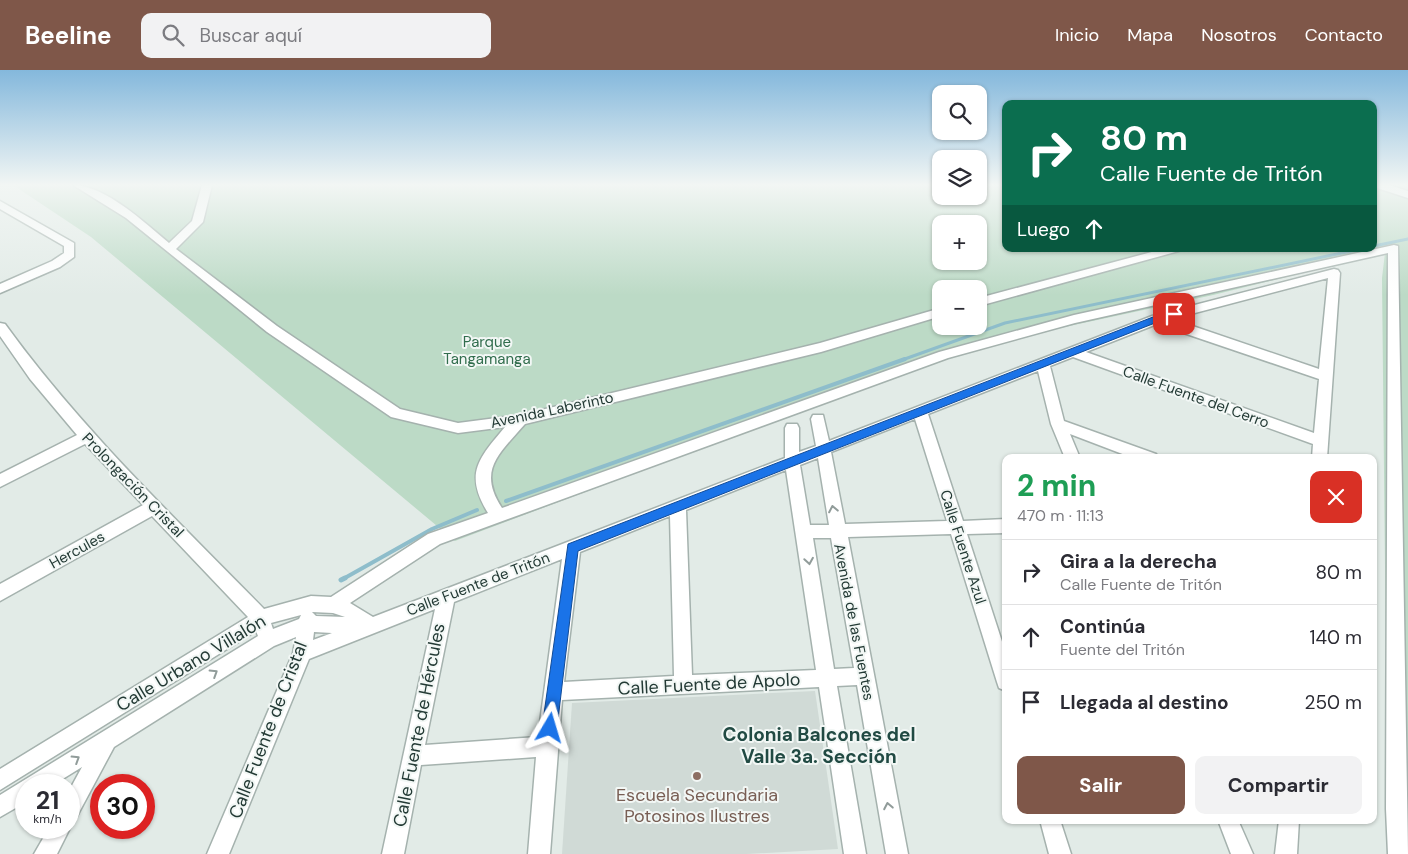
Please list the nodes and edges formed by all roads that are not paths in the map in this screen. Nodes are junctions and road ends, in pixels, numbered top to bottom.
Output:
1 (30, 222) edge
2 (137, 222) edge
3 (196, 222) edge
4 (169, 249) junction
5 (1164, 252) edge
6 (1376, 252) edge
7 (1377, 252) edge
8 (0, 289) edge
9 (987, 300) edge
10 (932, 315) edge
11 (1157, 319) junction
12 (0, 327) edge
13 (1072, 352) junction
14 (1043, 364) junction
15 (1325, 376) junction
16 (920, 412) junction
17 (818, 419) dead end
18 (520, 420) junction
19 (1058, 424) junction
20 (792, 428) dead end
21 (87, 437) junction
22 (1320, 441) junction
23 (822, 450) junction
24 (1071, 454) edge
25 (1140, 454) edge
26 (1318, 454) edge
27 (792, 461) junction
28 (0, 481) edge
29 (678, 506) junction
30 (154, 507) junction
31 (498, 516) junction
32 (1002, 526) edge
33 (957, 527) junction
34 (837, 531) junction
35 (804, 532) junction
36 (572, 548) junction
37 (0, 593) edge
38 (446, 597) junction
39 (311, 604) junction
40 (333, 605) junction
41 (261, 618) junction
42 (307, 624) junction
43 (372, 626) junction
44 (268, 640) junction
45 (302, 653) junction
46 (1002, 669) edge
47 (864, 676) junction
48 (827, 678) junction
49 (683, 685) junction
50 (554, 691) junction
51 (108, 739) junction
52 (547, 746) junction
53 (413, 756) junction
54 (52, 774) edge
55 (0, 780) edge
56 (80, 791) edge
57 (15, 797) edge
58 (0, 807) edge
59 (1051, 824) edge
60 (1230, 824) edge
61 (1289, 824) edge
62 (54, 839) edge
63 (46, 854) edge
64 (218, 854) edge
65 (393, 854) edge
66 (540, 854) edge
67 (856, 854) edge
68 (897, 854) edge
69 (1060, 854) edge
70 (1242, 854) edge
71 (1286, 854) edge
72 (1399, 854) edge

1 - 8 street
2 - 4 street, Avenida Laberinto
3 - 4 street
4 - 18 street, Avenida Laberinto
5 - 9 street
6 - 31 street
7 - 72 street
10 - 18 street, Avenida Laberinto
11 - 13 street, Calle Fuente de Tritón
11 - 15 street
11 - 15 street, Calle Fuente de Tritón
12 - 21 street, Prolongación Cristal
13 - 14 street, Calle Fuente de Tritón
13 - 22 street, Calle Fuente del Cerro
14 - 16 street, Calle Fuente de Tritón
14 - 19 street
15 - 22 street
16 - 23 street, Calle Fuente de Tritón
16 - 33 street, Calle Fuente Azul
17 - 23 street, Avenida de las Fuentes
18 - 31 street
19 - 24 street
19 - 25 street
20 - 27 street
21 - 28 street
21 - 30 street, Prolongación Cristal
22 - 26 street
23 - 27 street, Calle Fuente de Tritón
34 -> 23 street, Avenida de las Fuentes
27 - 29 street, Calle Fuente de Tritón
27 - 35 street
29 - 36 street, Calle Fuente de Tritón
29 - 49 street
30 - 37 street, Hercules
30 - 41 street, Prolongación Cristal
31 - 40 street
32 - 33 street
33 - 34 street
33 - 46 street, Calle Fuente Azul
34 - 35 street
34 - 47 street, Avenida de las Fuentes
35 -> 48 street
36 - 38 street, Calle Fuente de Tritón
36 - 50 street
38 - 43 street, Calle Fuente de Tritón
38 - 53 street, Calle Fuente de Hércules
39 - 40 street, Calle Urbano Villalón
39 - 41 street, Calle Urbano Villalón
39 - 42 street, Calle Fuente de Cristal
40 - 43 street, Calle Urbano Villalón
41 - 44 street, Prolongación Cristal
41 - 55 street, Calle Urbano Villalón
42 - 43 street, Calle Urbano Villalón
42 - 44 street, Calle Urbano Villalón
42 - 45 street, Calle Fuente de Cristal
43 - 45 street, Calle Fuente de Tritón
51 -> 44 street, Calle Urbano Villalón
45 - 64 street, Calle Fuente de Cristal
47 - 48 street, Calle Fuente de Apolo
68 -> 47 street, Avenida de las Fuentes
48 - 49 street, Calle Fuente de Apolo
48 - 67 street
49 - 50 street, Calle Fuente de Apolo
50 - 52 street
54 -> 51 street, Calle Urbano Villalón
51 - 56 street
52 - 53 street
52 - 66 street
53 - 65 street, Calle Fuente de Hércules
57 - 58 street
59 - 69 street
60 - 70 street
61 - 71 street
62 - 63 street

